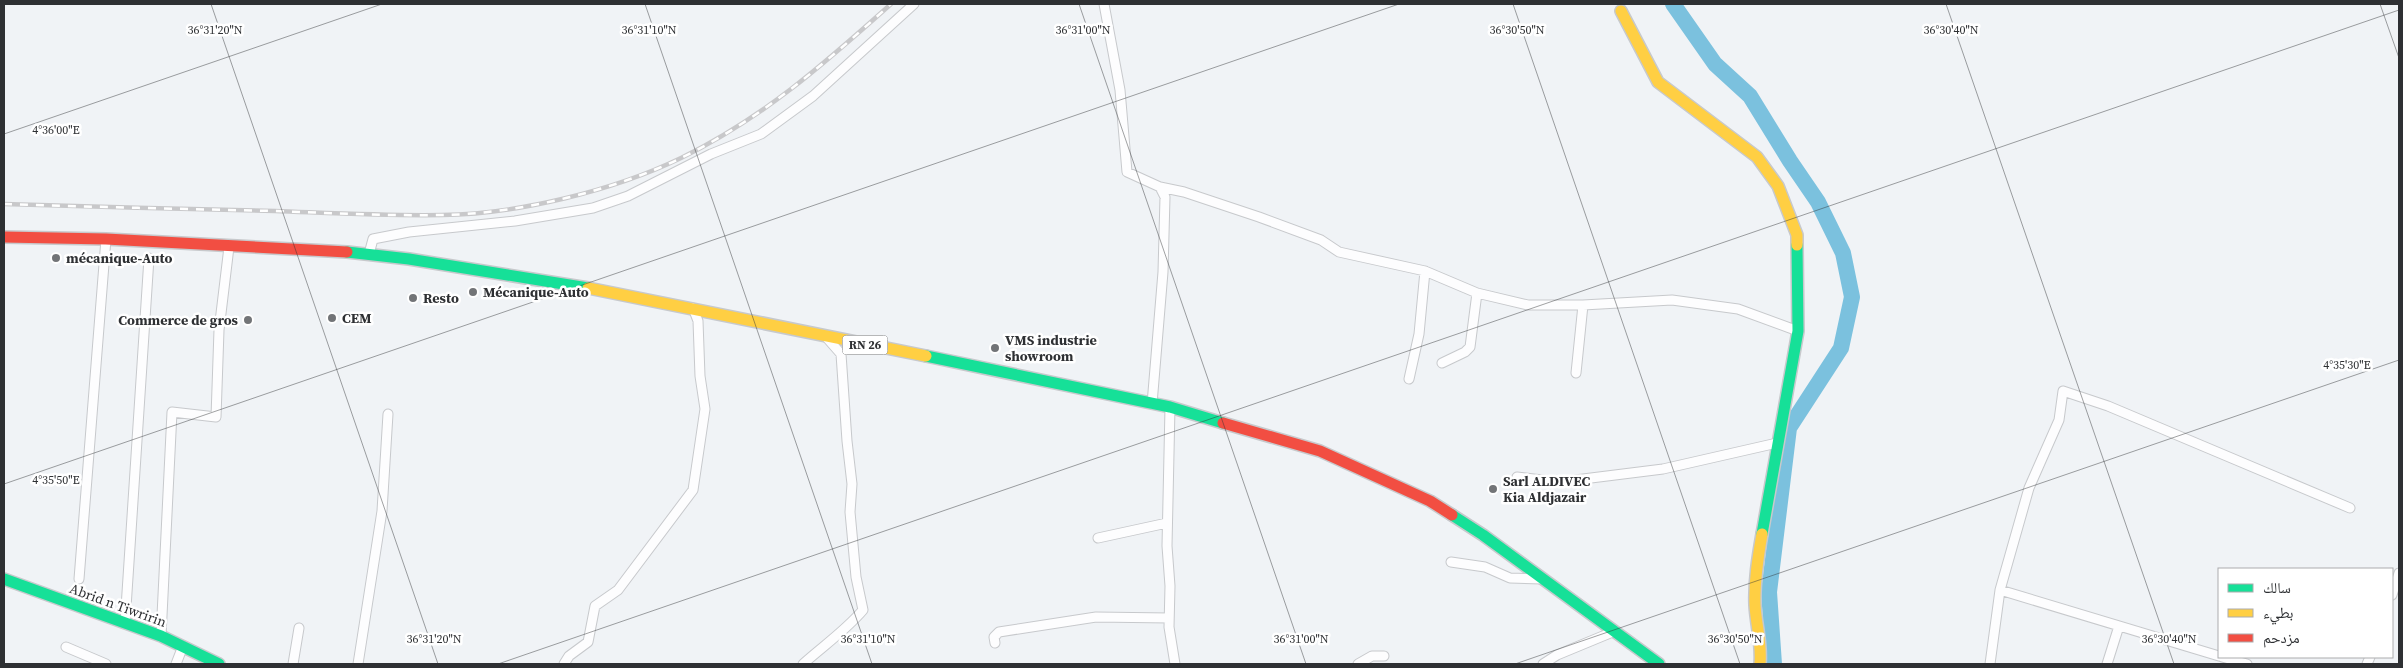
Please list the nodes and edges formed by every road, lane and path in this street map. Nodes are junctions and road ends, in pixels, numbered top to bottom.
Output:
1 (914, 4) edge
2 (1104, 4) edge
3 (1621, 11) dead end
4 (1160, 187) junction
5 (4, 238) edge
6 (106, 239) junction
7 (229, 247) junction
8 (369, 254) junction
9 (149, 258) dead end
10 (1425, 271) junction
11 (1477, 293) junction
12 (1583, 305) junction
13 (693, 308) junction
14 (1798, 331) junction
15 (827, 338) junction
16 (1442, 362) dead end
17 (1576, 373) dead end
18 (1409, 379) dead end
19 (1152, 404) junction
20 (1170, 408) junction
21 (388, 414) dead end
22 (1777, 443) junction
23 (1517, 478) dead end
24 (2350, 508) dead end
25 (1167, 523) junction
26 (1098, 538) dead end
27 (1451, 562) dead end
28 (2399, 573) edge
29 (4, 579) edge
30 (79, 579) dead end
31 (1545, 579) junction
32 (2000, 590) junction
33 (2393, 592) edge
34 (1169, 618) junction
35 (125, 623) junction
36 (2119, 626) junction
37 (299, 628) dead end
38 (1615, 631) junction
39 (161, 636) junction
40 (995, 643) dead end
41 (183, 646) junction
42 (66, 647) dead end
43 (2218, 655) edge
44 (1384, 656) dead end
45 (2227, 658) edge
46 (106, 664) edge
47 (176, 664) edge
48 (219, 664) edge
49 (293, 664) edge
50 (358, 664) edge
51 (564, 664) edge
52 (803, 664) edge
53 (1175, 664) edge
54 (1358, 664) edge
55 (1543, 664) edge
56 (1660, 664) edge
57 (1760, 664) edge
58 (1990, 664) edge
59 (2107, 664) edge
60 (2247, 664) edge

1 - 8 street
2 - 4 street
3 - 14 main road
4 - 10 street
4 - 19 street
5 - 6 main road, RN 26
6 - 7 main road, RN 26
6 - 30 street
7 - 8 main road, RN 26
7 - 39 street
8 - 13 main road, RN 26
9 - 35 street
10 - 11 street
10 - 18 street
11 - 12 street
11 - 16 street
12 - 14 street
12 - 17 street
13 - 15 main road, RN 26
13 - 51 street
14 - 22 main road
15 - 19 main road, RN 26
15 - 52 street
19 - 20 main road, RN 26
20 - 25 street
20 - 31 main road, RN 26
21 - 50 street
22 - 23 street
22 - 57 main road
24 - 32 street
25 - 26 street
25 - 34 street
27 - 31 street
28 - 33 street
29 - 35 main road, Abrid n Tiwririn
31 - 38 main road, RN 26
32 - 36 street
32 - 58 street
34 - 40 street
34 - 53 street
35 - 39 main road, Abrid n Tiwririn
36 - 43 street
36 - 59 street
37 - 49 street
38 - 55 street
38 - 56 main road, RN 26
39 - 41 main road, Abrid n Tiwririn
41 - 47 street
41 - 48 main road, Abrid n Tiwririn
42 - 46 street
44 - 54 street
45 - 60 street

